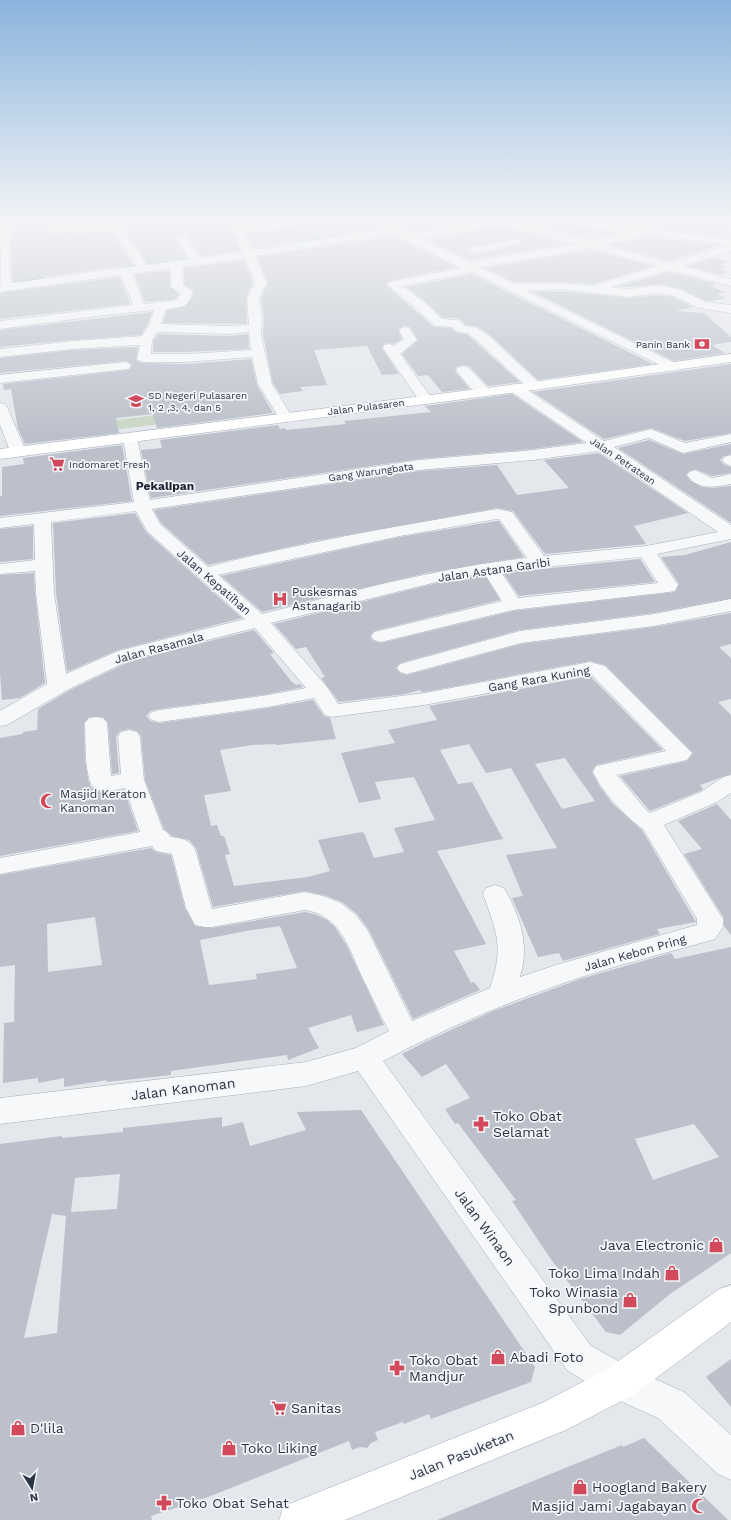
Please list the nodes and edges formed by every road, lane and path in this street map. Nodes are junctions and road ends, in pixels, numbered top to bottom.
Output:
1 (134, 293) edge
2 (187, 293) edge
3 (255, 293) edge
4 (404, 293) edge
5 (522, 293) edge
6 (677, 293) edge
7 (161, 306) junction
8 (138, 308) junction
9 (731, 309) edge
10 (33, 321) junction
11 (0, 325) edge
12 (153, 328) junction
13 (255, 328) junction
14 (405, 331) dead end
15 (0, 334) edge
16 (145, 340) junction
17 (0, 353) edge
18 (258, 353) junction
19 (731, 358) edge
20 (124, 366) dead end
21 (672, 367) junction
22 (463, 370) dead end
23 (0, 379) edge
24 (534, 386) junction
25 (515, 388) junction
26 (484, 392) junction
27 (426, 400) junction
28 (0, 406) edge
29 (286, 418) junction
30 (130, 438) junction
31 (731, 438) edge
32 (601, 446) junction
33 (18, 451) junction
34 (0, 454) edge
35 (695, 475) dead end
36 (731, 479) edge
37 (142, 505) junction
38 (42, 519) junction
39 (0, 522) edge
40 (731, 534) edge
41 (646, 551) junction
42 (539, 562) junction
43 (43, 565) junction
44 (0, 569) edge
45 (204, 573) junction
46 (495, 576) dead end
47 (513, 604) junction
48 (731, 605) edge
49 (260, 622) junction
50 (381, 636) dead end
51 (407, 668) dead end
52 (64, 688) junction
53 (320, 691) junction
54 (332, 711) joint
55 (159, 716) dead end
56 (0, 720) edge
57 (96, 723) dead end
58 (129, 737) dead end
59 (133, 780) junction
60 (731, 782) edge
61 (651, 824) junction
62 (154, 836) junction
63 (0, 866) edge
64 (495, 894) dead end
65 (501, 995) junction
66 (405, 1036) junction
67 (364, 1057) junction
68 (0, 1111) edge
69 (731, 1301) edge
70 (620, 1382) junction
71 (731, 1461) edge
72 (298, 1520) edge

1 - 8 street
2 - 7 street
3 - 13 street
4 - 24 street
5 - 21 street
6 - 9 street
7 - 8 street
7 - 12 street
8 - 10 street
10 - 11 street
10 - 15 street
12 - 13 street
12 - 16 street
13 - 18 street
14 - 27 street
16 - 17 street
16 - 18 street
18 - 29 street
19 - 21 main road, Jalan Pulasaren
20 - 23 street
21 - 24 main road, Jalan Pulasaren
22 - 26 street
24 - 25 main road, Jalan Pulasaren
25 - 26 main road, Jalan Pulasaren
25 - 32 street, Jalan Petratean
26 - 27 main road, Jalan Pulasaren
27 - 29 main road, Jalan Pulasaren
28 - 33 street
29 - 30 main road, Jalan Pulasaren
30 - 33 main road, Jalan Pulasaren
30 - 37 street, Jalan Kepatihan
31 - 32 street, Gang Warungbata
32 - 37 street, Gang Warungbata
32 - 40 street, Jalan Petratean
33 - 34 main road, Jalan Pulasaren
35 - 36 street
37 - 38 street, Gang Warungbata
37 - 45 street, Jalan Kepatihan
38 - 39 street, Gang Warungbata
38 - 43 street
40 - 41 street, Jalan Astana Garibi
41 - 42 street, Jalan Astana Garibi
41 - 47 street
42 - 45 street
42 - 49 street, Jalan Astana Garibi
43 - 44 street
43 - 52 street
45 - 49 street, Jalan Kepatihan
46 - 47 street
47 - 50 street
48 - 51 street
49 - 52 street, Jalan Rasamala
49 - 53 street, Jalan Kepatihan
52 - 56 street, Jalan Rasamala
53 - 54 street, Jalan Kepatihan
53 - 55 street
54 - 61 street, Gang Rara Kuning
57 - 59 street
58 - 59 street
59 - 62 street
60 - 61 street
61 - 65 street, Jalan Kebon Pring
62 - 63 street
62 - 66 street
64 - 65 street
65 - 66 street, Jalan Kebon Pring
66 - 67 street, Jalan Kebon Pring
67 - 68 street, Jalan Kanoman
67 - 70 street, Jalan Winaon
69 - 70 main road, Jalan Pasuketan
70 - 71 street, Jalan Winaon
70 - 72 main road, Jalan Pasuketan

